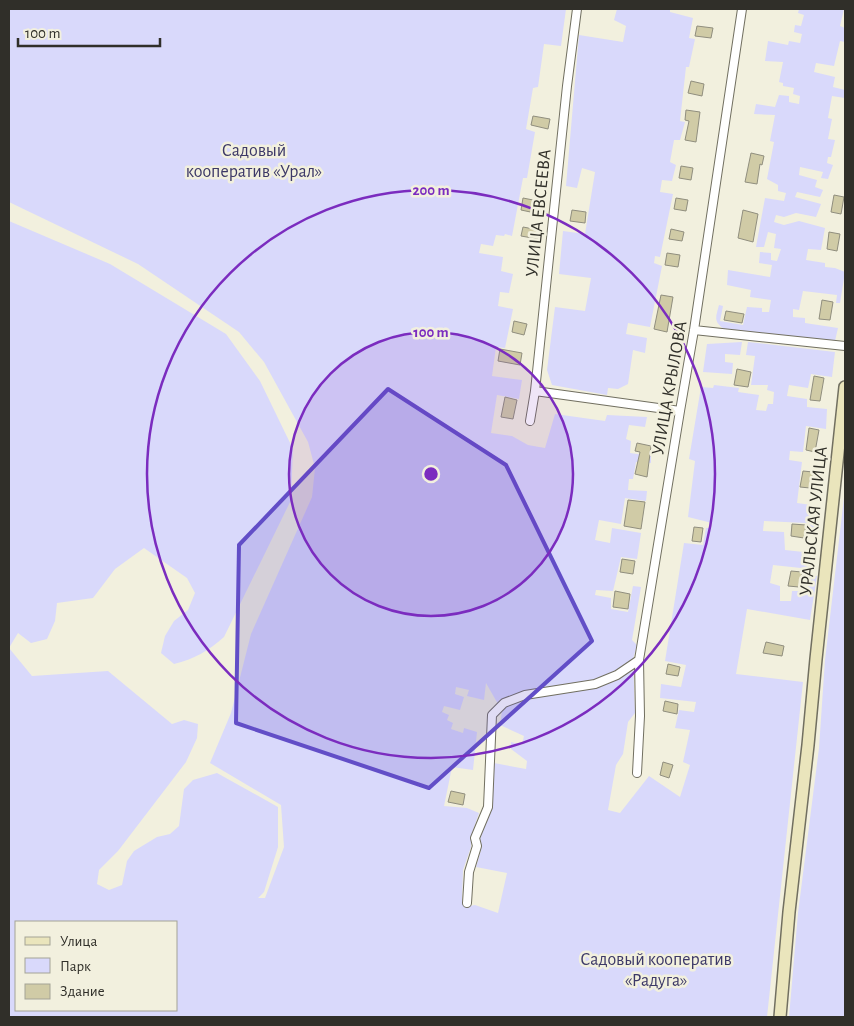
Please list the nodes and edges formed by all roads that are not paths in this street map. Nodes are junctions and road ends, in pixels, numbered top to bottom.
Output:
1 (577, 9) edge
2 (742, 9) edge
3 (694, 330) junction
4 (845, 346) edge
5 (845, 387) edge
6 (535, 391) junction
7 (680, 411) junction
8 (530, 421) dead end
9 (639, 660) junction
10 (637, 772) dead end
11 (467, 903) dead end
12 (780, 1017) edge

1 - 6 street, УЛИЦА ЕВСЕЕВА
2 - 3 street, УЛИЦА КРЫЛОВА
3 - 4 street
3 - 7 street, УЛИЦА КРЫЛОВА
5 - 12 main road, УРАЛЬСКАЯ УЛИЦА
6 - 7 street
6 - 8 street, УЛИЦА ЕВСЕЕВА
7 - 9 street, УЛИЦА КРЫЛОВА
9 - 10 street, УЛИЦА КРЫЛОВА
9 - 11 street

